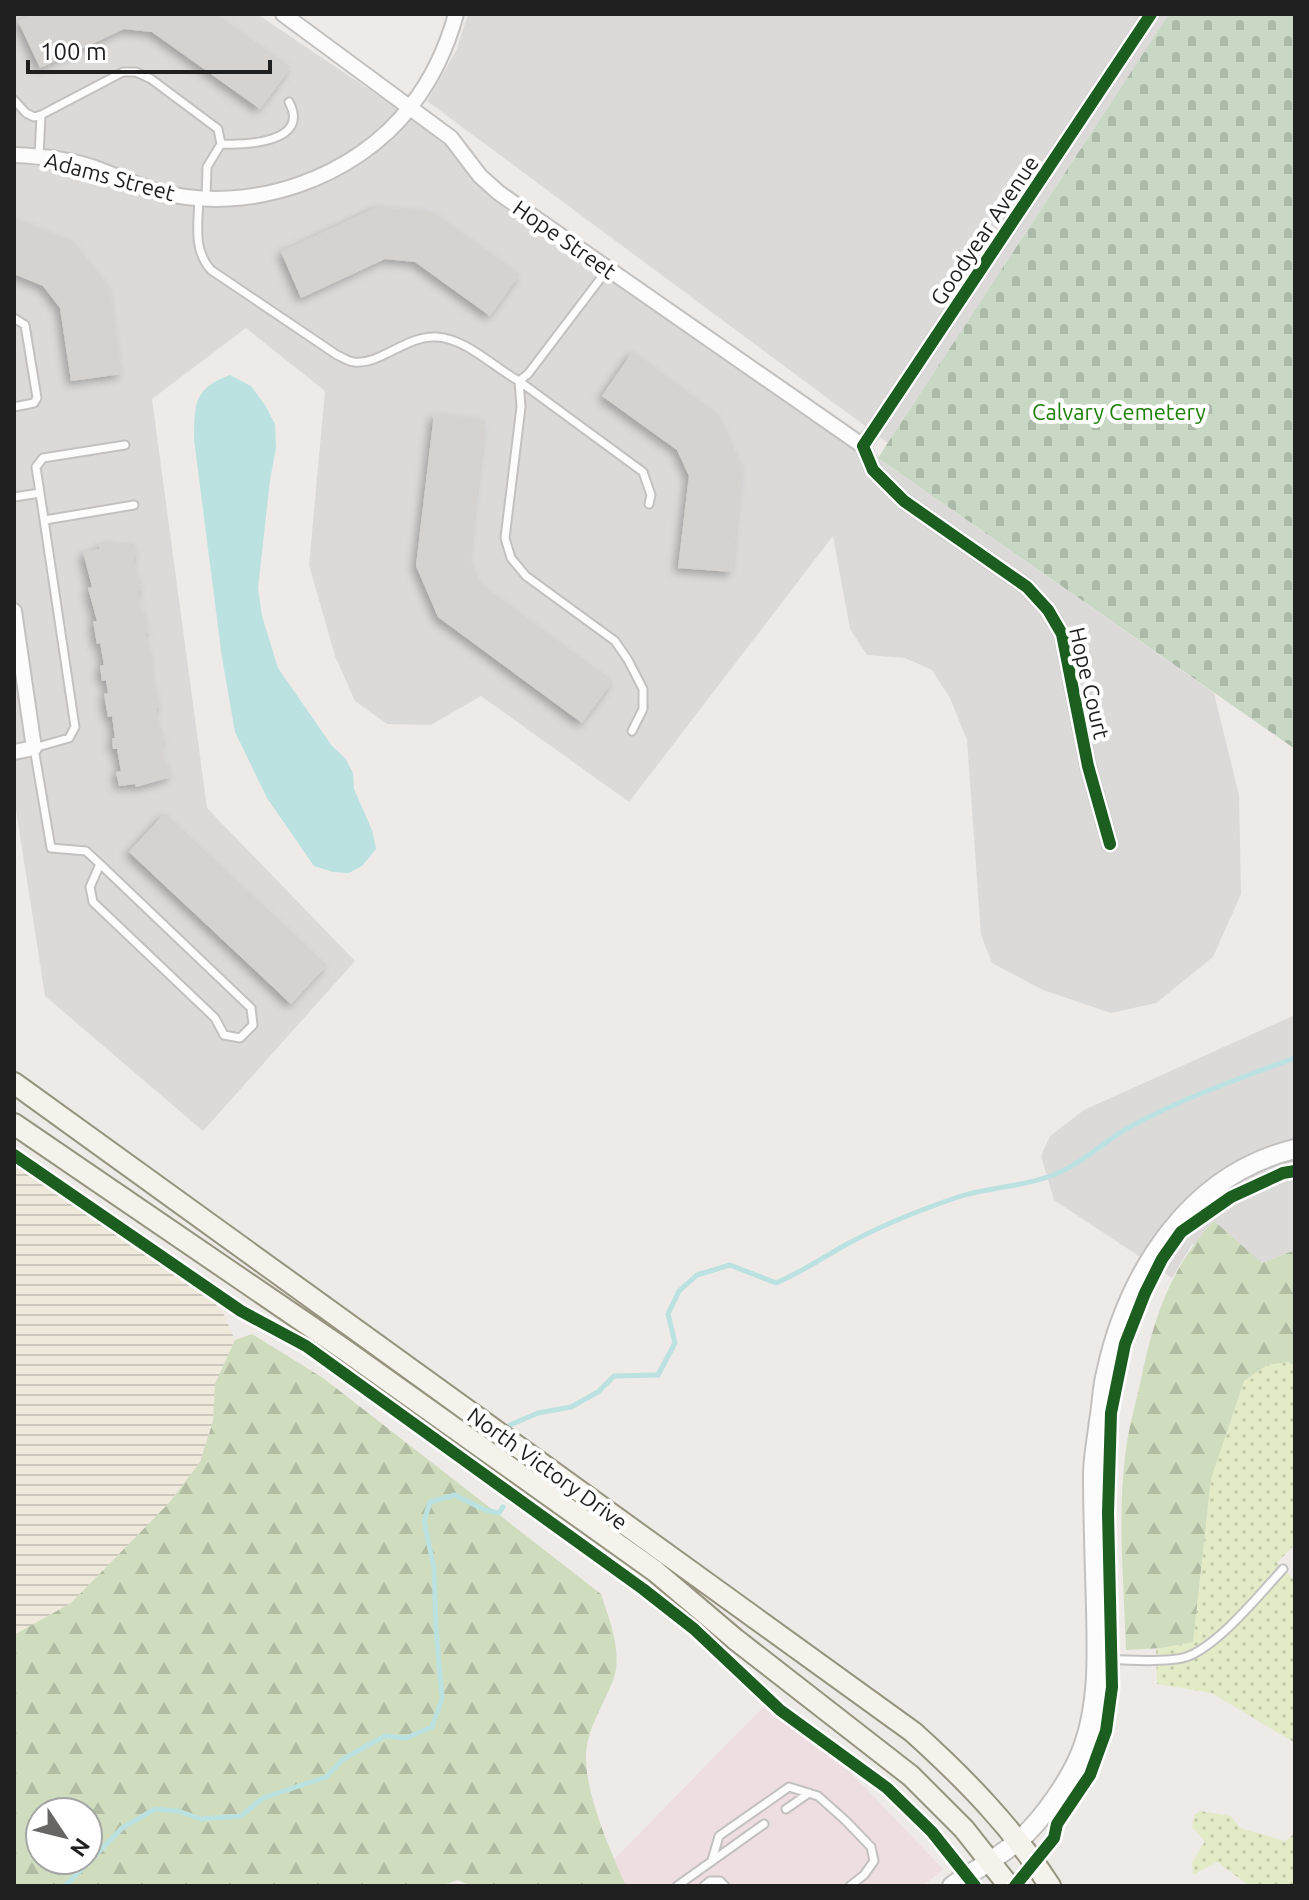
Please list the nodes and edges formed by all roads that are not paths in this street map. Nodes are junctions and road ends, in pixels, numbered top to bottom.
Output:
1 (283, 14) edge
2 (456, 14) edge
3 (1151, 14) edge
4 (14, 100) edge
5 (289, 102) dead end
6 (409, 109) junction
7 (41, 115) junction
8 (221, 144) junction
9 (14, 155) edge
10 (39, 156) junction
11 (203, 199) junction
12 (607, 270) junction
13 (14, 318) edge
14 (519, 381) junction
15 (14, 407) edge
16 (125, 445) dead end
17 (863, 446) junction
18 (40, 493) junction
19 (14, 497) edge
20 (649, 504) dead end
21 (134, 505) dead end
22 (45, 520) junction
23 (14, 611) edge
24 (632, 731) dead end
25 (34, 748) junction
26 (14, 752) edge
27 (1110, 844) dead end
28 (100, 864) junction
29 (14, 1083) edge
30 (14, 1124) edge
31 (1295, 1149) edge
32 (1283, 1569) dead end
33 (1097, 1659) junction
34 (809, 1793) junction
35 (786, 1809) dead end
36 (764, 1824) dead end
37 (1018, 1841) junction
38 (990, 1859) junction
39 (712, 1860) junction
40 (677, 1886) edge
41 (704, 1886) edge
42 (725, 1886) edge
43 (850, 1886) edge
44 (952, 1886) edge
45 (1009, 1886) edge
46 (1050, 1886) edge

1 - 6 street, Hope Street
2 - 6 street, Adams Street
3 - 17 street, Goodyear Avenue
4 - 7 lane
5 - 8 lane
6 - 11 street, Adams Street
6 - 12 street, Hope Street
7 - 8 lane
7 - 10 lane
8 - 11 lane
9 - 10 street, Adams Street
10 - 11 street, Adams Street
11 - 14 lane
12 - 14 lane
12 - 17 street, Hope Street
13 - 15 lane
14 - 20 lane
14 - 24 lane
16 - 18 lane
17 - 27 street, Hope Court
18 - 19 lane
18 - 22 lane
21 - 22 lane
22 - 25 lane
23 - 25 street
25 - 26 street
25 - 28 lane
28 - 28 lane
29 - 37 main road, North Victory Drive
30 - 38 main road, North Victory Drive
31 - 33 street
32 - 33 lane
33 - 37 street
34 - 35 lane
34 - 39 lane
34 - 43 lane
36 - 39 lane
37 - 38 street
37 - 46 main road, North Victory Drive
38 - 44 street
38 - 45 main road, North Victory Drive
39 - 40 lane
41 - 42 lane

